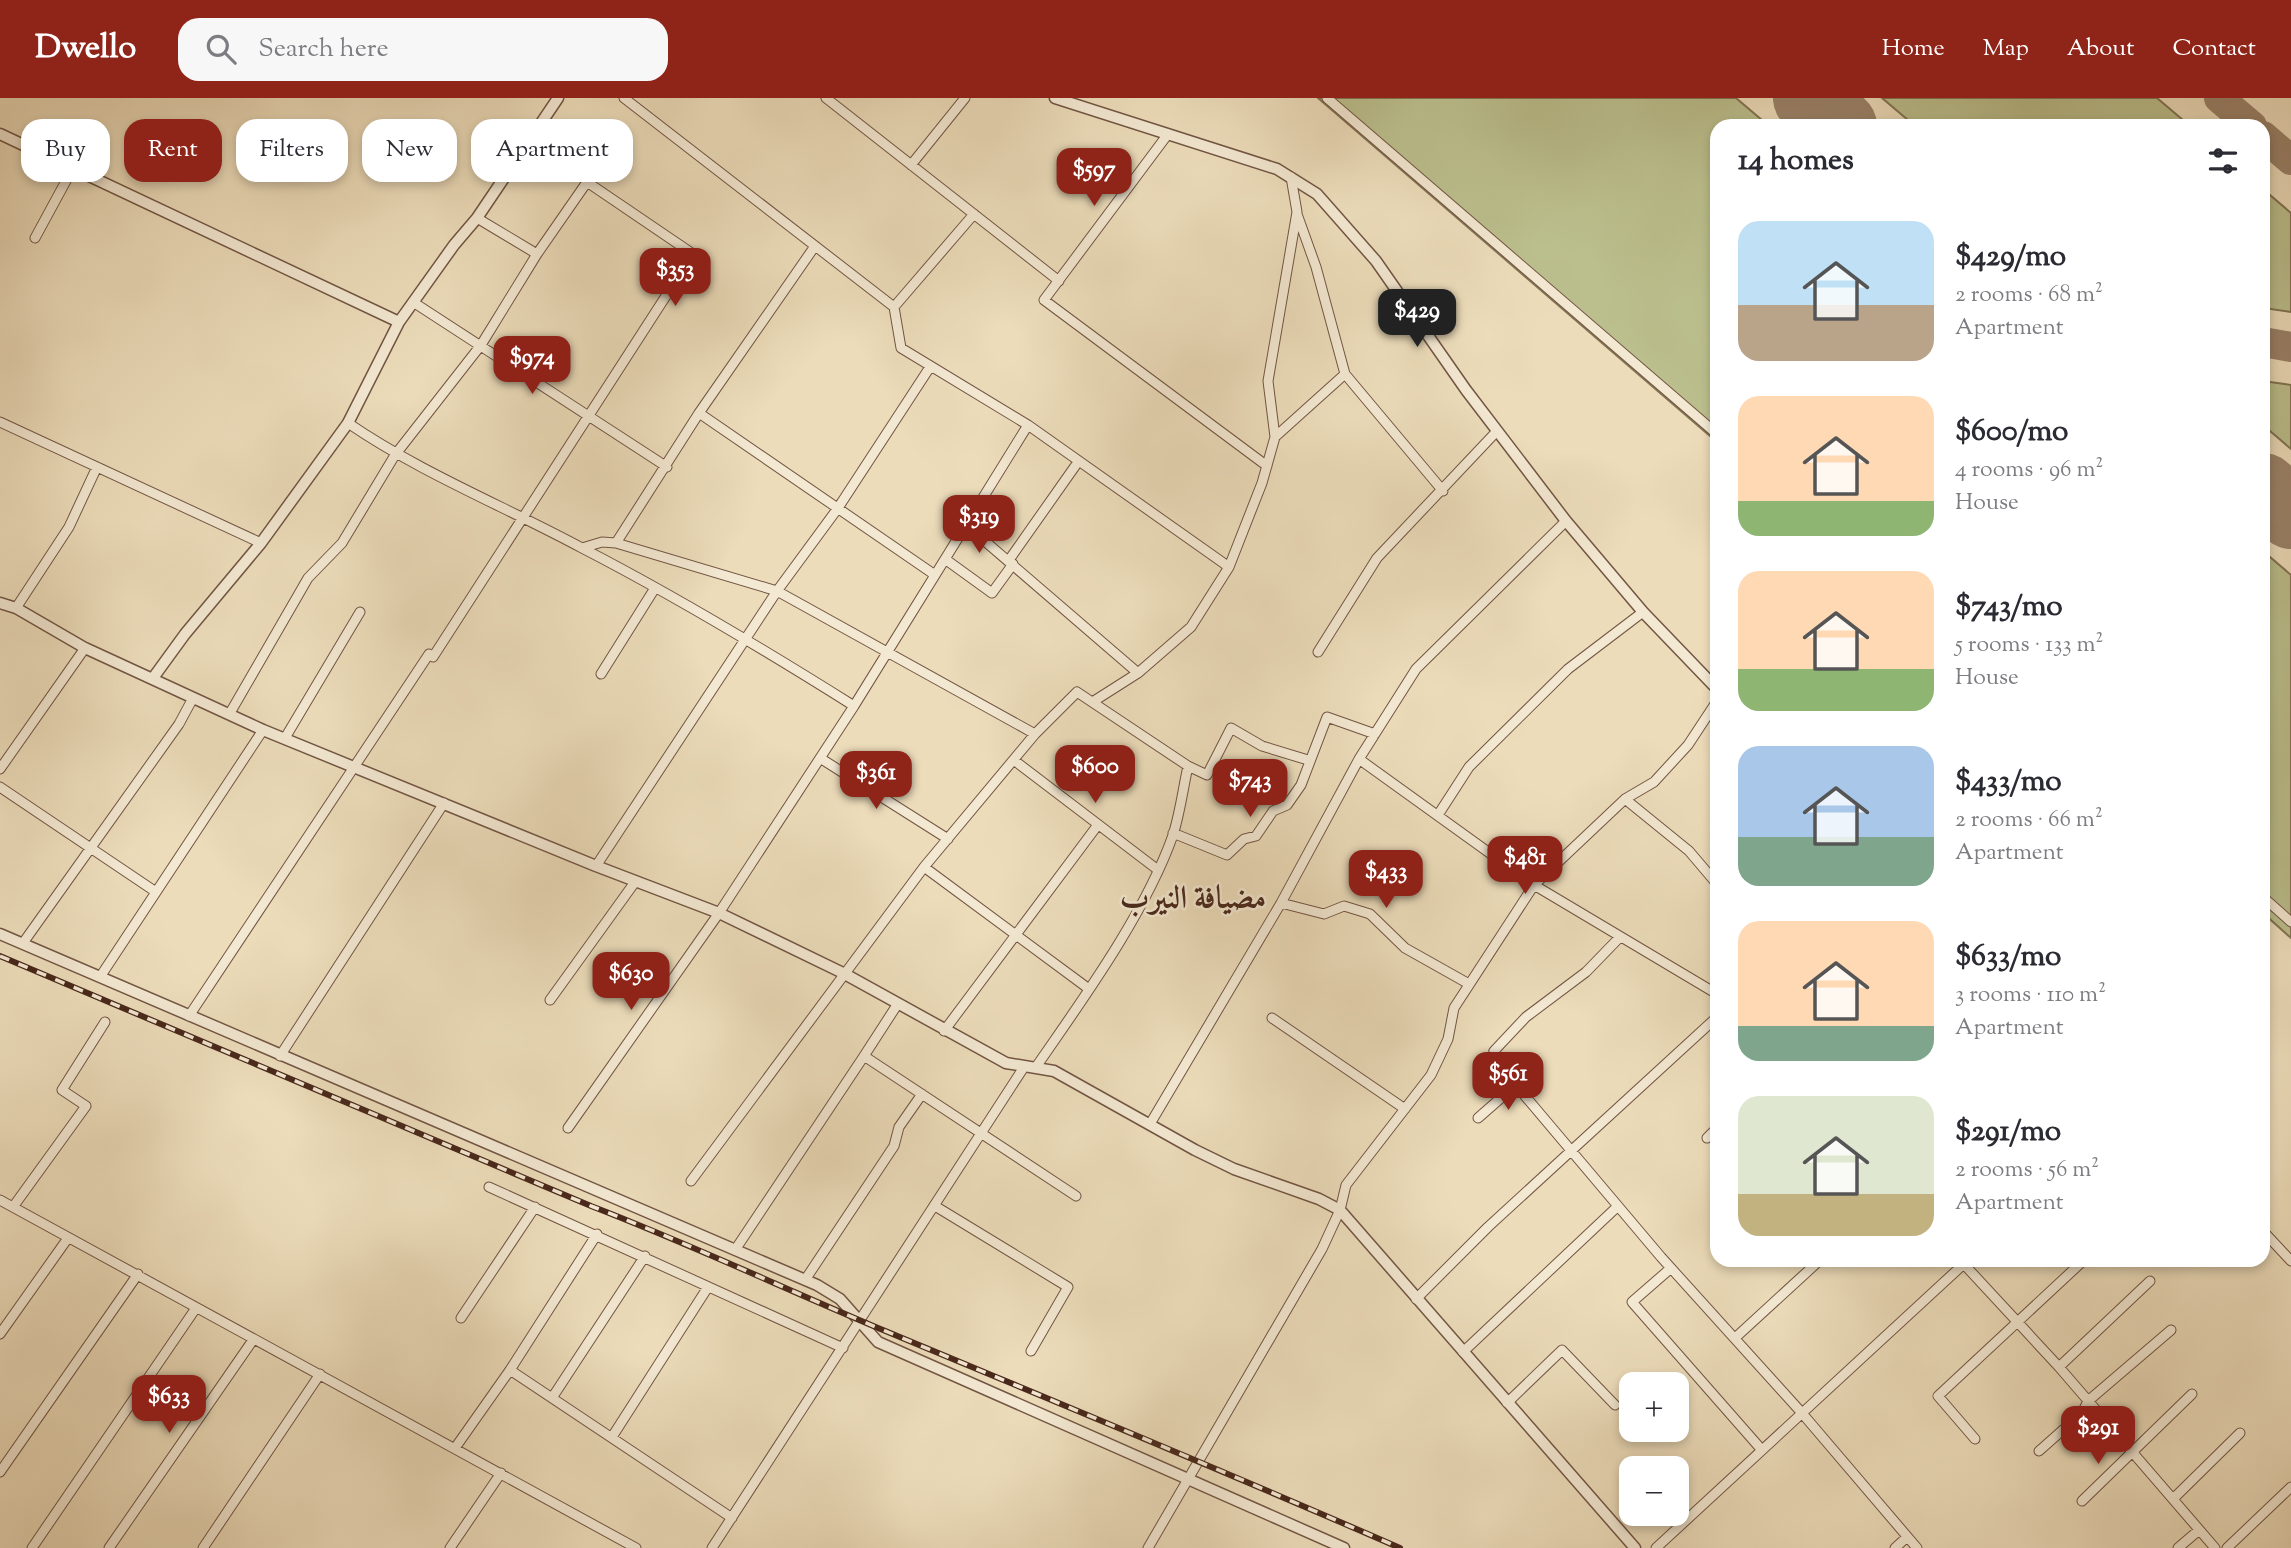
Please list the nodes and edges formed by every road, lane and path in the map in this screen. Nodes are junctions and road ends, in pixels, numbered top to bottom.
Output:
1 (558, 98) edge
2 (624, 98) edge
3 (827, 98) edge
4 (965, 98) edge
5 (1055, 98) edge
6 (1327, 98) edge
7 (0, 134) edge
8 (1168, 134) junction
9 (21, 144) edge
10 (911, 164) junction
11 (1291, 177) junction
12 (65, 182) edge
13 (102, 182) edge
14 (1297, 212) junction
15 (974, 214) junction
16 (477, 218) junction
17 (35, 238) dead end
18 (815, 246) junction
19 (537, 254) junction
20 (1059, 281) junction
21 (413, 302) junction
22 (894, 307) junction
23 (399, 323) junction
24 (481, 345) junction
25 (930, 367) junction
26 (1345, 374) junction
27 (699, 413) junction
28 (589, 415) junction
29 (0, 422) edge
30 (348, 422) junction
31 (1028, 425) junction
32 (1710, 428) edge
33 (1497, 431) junction
34 (1275, 437) junction
35 (394, 455) junction
36 (1078, 462) junction
37 (1267, 466) junction
38 (667, 467) junction
39 (96, 469) junction
40 (1443, 491) junction
41 (838, 508) junction
42 (523, 518) junction
43 (1566, 521) junction
44 (965, 524) junction
45 (261, 543) junction
46 (615, 543) junction
47 (582, 548) junction
48 (945, 559) junction
49 (1011, 562) junction
50 (1229, 567) junction
51 (935, 575) junction
52 (655, 588) junction
53 (777, 591) junction
54 (0, 603) edge
55 (16, 608) junction
56 (360, 612) dead end
57 (1643, 612) junction
58 (746, 638) junction
59 (85, 648) junction
60 (887, 652) junction
61 (1318, 652) dead end
62 (1138, 673) junction
63 (601, 674) dead end
64 (153, 678) junction
65 (1710, 682) edge
66 (193, 698) junction
67 (1094, 701) junction
68 (854, 706) junction
69 (1710, 712) edge
70 (230, 713) junction
71 (264, 730) junction
72 (1035, 734) junction
73 (1375, 734) junction
74 (285, 738) junction
75 (820, 758) junction
76 (1359, 759) junction
77 (1015, 761) junction
78 (1308, 761) junction
79 (1188, 766) junction
80 (352, 768) junction
81 (0, 769) edge
82 (0, 787) edge
83 (1626, 799) junction
84 (444, 803) junction
85 (1438, 814) junction
86 (1097, 826) junction
87 (1174, 833) junction
88 (948, 839) junction
89 (88, 847) junction
90 (596, 866) junction
91 (924, 867) junction
92 (1158, 870) junction
93 (1710, 876) edge
94 (635, 882) junction
95 (1534, 885) junction
96 (156, 892) junction
97 (1281, 902) junction
98 (2270, 903) edge
99 (719, 913) junction
100 (2291, 922) edge
101 (0, 934) edge
102 (1013, 934) junction
103 (1620, 937) junction
104 (23, 943) junction
105 (843, 973) junction
106 (100, 977) junction
107 (1469, 984) junction
108 (1089, 989) junction
109 (1710, 990) edge
110 (550, 1000) dead end
111 (897, 1005) junction
112 (188, 1016) junction
113 (1272, 1018) dead end
114 (105, 1022) dead end
115 (1710, 1023) edge
116 (944, 1031) junction
117 (280, 1056) junction
118 (864, 1056) junction
119 (1024, 1067) junction
120 (1036, 1067) junction
121 (1518, 1083) junction
122 (922, 1094) junction
123 (1405, 1109) junction
124 (1478, 1118) dead end
125 (1150, 1124) junction
126 (568, 1128) dead end
127 (982, 1134) junction
128 (1710, 1135) edge
129 (1707, 1138) dead end
130 (1570, 1150) junction
131 (691, 1181) dead end
132 (489, 1187) dead end
133 (1076, 1196) dead end
134 (0, 1200) edge
135 (935, 1206) junction
136 (1618, 1206) junction
137 (13, 1207) junction
138 (535, 1207) junction
139 (1340, 1210) junction
140 (597, 1234) junction
141 (68, 1238) junction
142 (2270, 1238) edge
143 (735, 1250) junction
144 (645, 1256) junction
145 (2291, 1261) edge
146 (1812, 1267) edge
147 (1958, 1267) edge
148 (1969, 1267) edge
149 (2076, 1267) edge
150 (1671, 1268) junction
151 (138, 1274) junction
152 (805, 1280) junction
153 (2150, 1281) dead end
154 (708, 1287) junction
155 (1416, 1298) junction
156 (196, 1308) junction
157 (461, 1318) dead end
158 (861, 1321) junction
159 (2015, 1324) junction
160 (2171, 1330) dead end
161 (0, 1334) edge
162 (1735, 1338) junction
163 (253, 1340) junction
164 (843, 1348) junction
165 (1031, 1351) dead end
166 (1463, 1352) junction
167 (2059, 1367) junction
168 (510, 1370) junction
169 (320, 1374) junction
170 (2192, 1394) dead end
171 (552, 1398) junction
172 (2088, 1401) junction
173 (1507, 1403) junction
174 (1615, 1405) dead end
175 (1801, 1412) junction
176 (2240, 1433) dead end
177 (612, 1437) junction
178 (1975, 1439) dead end
179 (455, 1448) junction
180 (1761, 1449) junction
181 (2039, 1451) dead end
182 (2133, 1454) junction
183 (0, 1472) edge
184 (501, 1473) junction
185 (1188, 1478) junction
186 (2291, 1487) edge
187 (2173, 1499) junction
188 (2082, 1501) dead end
189 (732, 1518) junction
190 (2199, 1530) junction
191 (1907, 1537) junction
192 (1149, 1547) edge
193 (32, 1548) edge
194 (109, 1548) edge
195 (203, 1548) edge
196 (450, 1548) edge
197 (636, 1548) edge
198 (712, 1548) edge
199 (1344, 1548) edge
200 (1635, 1548) edge
201 (1656, 1548) edge
202 (1895, 1548) edge
203 (1917, 1548) edge
204 (2178, 1548) edge
205 (2215, 1548) edge
206 (2227, 1548) edge

1 - 16 street
2 - 18 street
3 - 10 street
4 - 10 street
5 - 8 street
6 - 32 street
7 - 9 street
8 - 11 street
8 - 20 street
10 - 15 street
11 - 14 street
11 - 33 street
12 - 17 street
13 - 23 street
14 - 26 street
14 - 34 street
15 - 20 street
15 - 22 street
16 - 19 street
16 - 21 street
18 - 22 street
18 - 27 street
19 - 24 street
19 - 28 street
20 - 37 street
21 - 23 street
21 - 24 street
22 - 25 street
23 - 30 street
24 - 28 street
24 - 35 street
25 - 31 street
25 - 41 street
26 - 34 street
26 - 40 street
27 - 38 street
27 - 41 street
28 - 38 street
28 - 42 street
29 - 39 street
30 - 35 street
30 - 45 street
31 - 36 street
31 - 44 street
33 - 40 street
33 - 43 street
34 - 37 street
35 - 42 street
35 - 70 street
36 - 49 street
36 - 50 street
37 - 50 street
38 - 46 street
39 - 45 street
39 - 55 street
40 - 61 street
41 - 51 street
41 - 53 street
42 - 47 street
42 - 80 street
43 - 57 street
43 - 73 street
44 - 48 street
44 - 49 street
45 - 64 street
46 - 47 street
46 - 53 street
47 - 52 street
48 - 49 street
48 - 51 street
49 - 62 street
50 - 62 street
51 - 60 street
52 - 58 street
52 - 63 street
53 - 58 street
53 - 60 street
54 - 55 street
55 - 59 street
56 - 74 street
57 - 65 street
57 - 85 street
58 - 68 street
58 - 90 street
59 - 64 street
59 - 81 street
60 - 68 street
60 - 72 street
62 - 67 street
64 - 66 street
66 - 70 street
66 - 89 street
67 - 72 street
67 - 79 street
68 - 75 street
69 - 83 street
70 - 71 street
71 - 74 street
71 - 96 street
72 - 77 street
73 - 76 street
73 - 78 street
74 - 80 street
75 - 88 street
75 - 99 street
76 - 85 street
76 - 97 street
77 - 86 street
77 - 88 street
78 - 79 street
78 - 87 street
79 - 87 street
80 - 84 street
80 - 112 street
82 - 89 street
83 - 93 street
83 - 95 street
84 - 90 street
84 - 117 street
85 - 95 street
86 - 92 street
86 - 102 street
87 - 92 street
88 - 91 street
89 - 96 street
89 - 104 street
90 - 94 street
91 - 102 street
91 - 105 street
92 - 108 street
94 - 99 street
94 - 110 street
95 - 103 street
95 - 107 street
96 - 106 street
97 - 107 street
97 - 125 street
98 - 100 street
99 - 105 street
99 - 126 street
101 - 104 street
102 - 108 street
102 - 116 street
103 - 109 street
103 - 121 street
104 - 106 street
105 - 111 street
105 - 131 street
106 - 112 street
107 - 123 street
108 - 120 street
111 - 116 street
111 - 118 street
112 - 117 street
113 - 123 street
114 - 137 street
115 - 130 street
116 - 119 street
117 - 143 street
118 - 122 street
118 - 143 street
119 - 120 street
119 - 127 street
120 - 125 street
121 - 124 street
121 - 130 street
122 - 127 street
122 - 152 street
123 - 139 street
125 - 139 street
127 - 133 street
127 - 135 street
128 - 129 street
130 - 136 street
130 - 155 street
132 - 138 street
134 - 137 street
135 - 158 street
135 - 165 street
136 - 150 street
136 - 166 street
137 - 141 street
138 - 140 street
138 - 157 street
139 - 155 street
139 - 185 street
140 - 144 street
140 - 168 street
141 - 151 street
141 - 161 street
142 - 145 street
143 - 152 street
144 - 154 street
144 - 171 street
146 - 162 street
147 - 175 street
148 - 159 street
149 - 159 street
150 - 162 street
150 - 180 street
151 - 156 street
151 - 183 street
152 - 158 street
153 - 167 street
154 - 164 street
154 - 177 street
155 - 166 street
156 - 163 street
156 - 193 street
158 - 164 street
158 - 185 street
159 - 167 street
159 - 178 street
160 - 172 street
162 - 175 street
163 - 169 street
163 - 194 street
164 - 189 street
166 - 173 street
167 - 172 street
168 - 171 street
168 - 179 street
169 - 179 street
169 - 195 street
170 - 182 street
171 - 177 street
172 - 181 street
172 - 182 street
173 - 174 street
173 - 200 street
175 - 180 street
175 - 191 street
176 - 187 street
177 - 189 street
179 - 184 street
180 - 201 street
182 - 187 street
182 - 188 street
184 - 196 street
184 - 197 street
185 - 192 street
185 - 199 street
186 - 206 street
187 - 190 street
189 - 198 street
190 - 204 street
190 - 205 street
191 - 202 street
191 - 203 street

